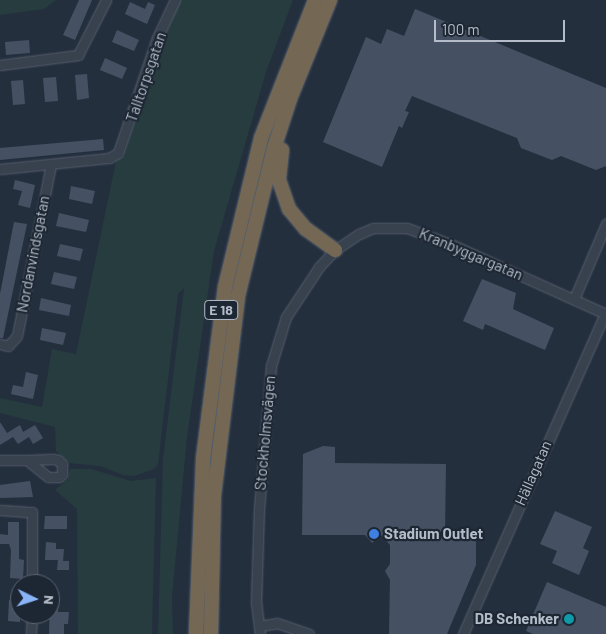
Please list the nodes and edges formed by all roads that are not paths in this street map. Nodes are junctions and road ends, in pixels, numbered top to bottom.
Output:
1 (106, 0) edge
2 (175, 0) edge
3 (314, 0) edge
4 (330, 0) edge
5 (308, 54) junction
6 (0, 65) edge
7 (50, 165) junction
8 (0, 169) edge
9 (606, 224) edge
10 (336, 250) junction
11 (574, 299) junction
12 (606, 313) edge
13 (0, 344) edge
14 (0, 460) edge
15 (27, 460) dead end
16 (0, 510) edge
17 (32, 574) edge
18 (259, 630) edge
19 (196, 634) edge
20 (211, 634) edge
21 (309, 634) edge
22 (463, 634) edge

1 - 6 street
2 - 7 street, Talltorpsgatan
3 - 19 highway, E 18
4 - 5 highway, E 18
5 - 10 highway, E 18
5 - 20 highway, E 18
7 - 8 street
7 - 13 street, Nordanvindsgatan
9 - 11 street
10 - 11 street, Kranbyggargatan
10 - 18 street, Stockholmsvägen
11 - 12 street, Kranbyggargatan
12 - 22 street, Hällagatan
14 - 15 street
16 - 17 street
18 - 21 street

